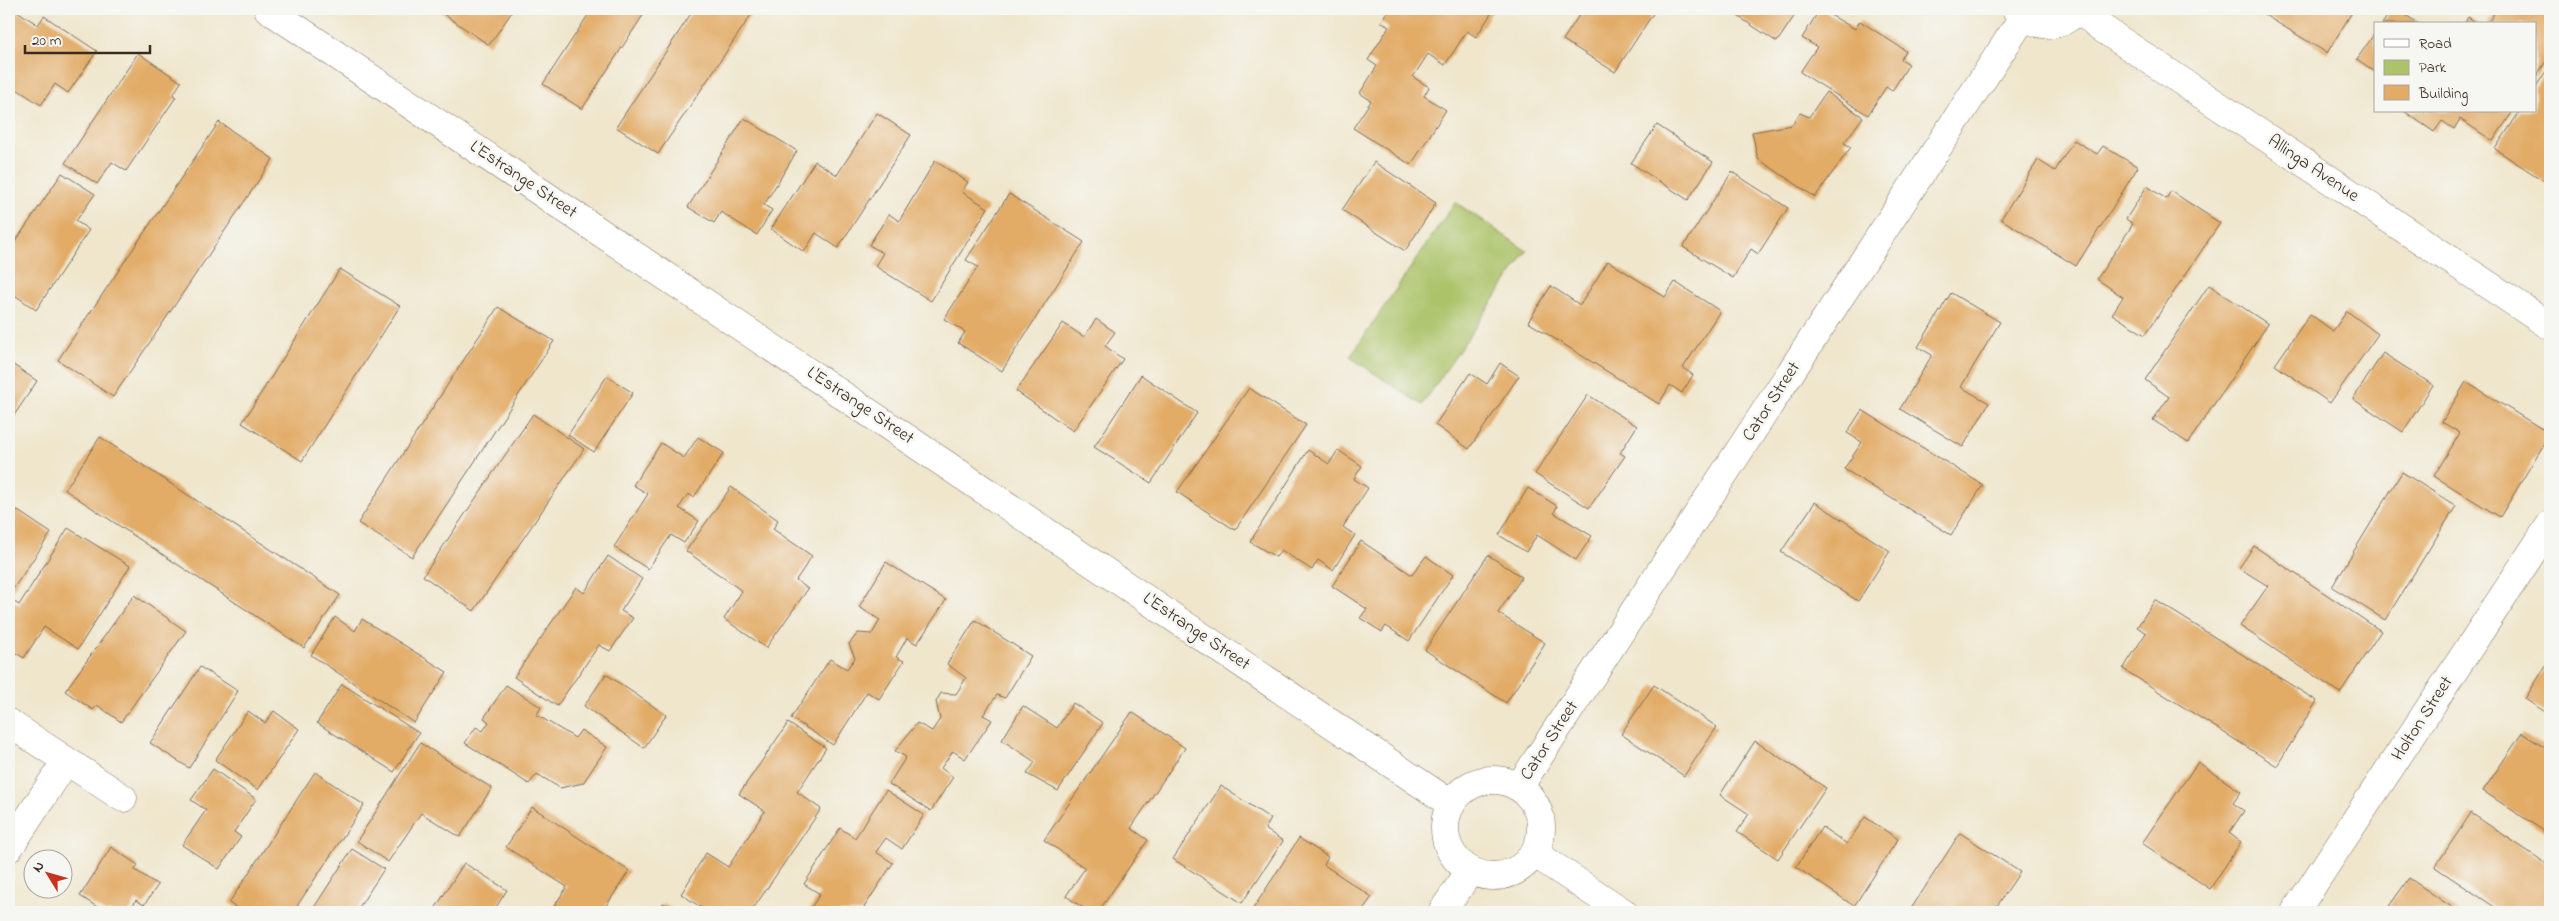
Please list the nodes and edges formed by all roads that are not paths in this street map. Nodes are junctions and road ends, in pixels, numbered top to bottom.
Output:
1 (268, 9) edge
2 (2079, 9) edge
3 (2020, 12) edge
4 (2550, 326) edge
5 (2550, 525) edge
6 (9, 723) edge
7 (66, 761) junction
8 (1520, 787) junction
9 (124, 798) dead end
10 (1451, 804) junction
11 (9, 848) edge
12 (1534, 853) junction
13 (1470, 871) junction
14 (1442, 912) edge
15 (1623, 912) edge
16 (2295, 912) edge

1 - 10 street, L'Estrange Street
2 - 3 street
2 - 4 street, Allinga Avenue
3 - 8 street, Cator Street
5 - 16 street, Holton Street
6 - 7 street
7 - 9 street
7 - 11 street
8 - 10 street
8 - 12 street
10 - 13 street
12 - 13 street
12 - 15 street
13 - 14 street

